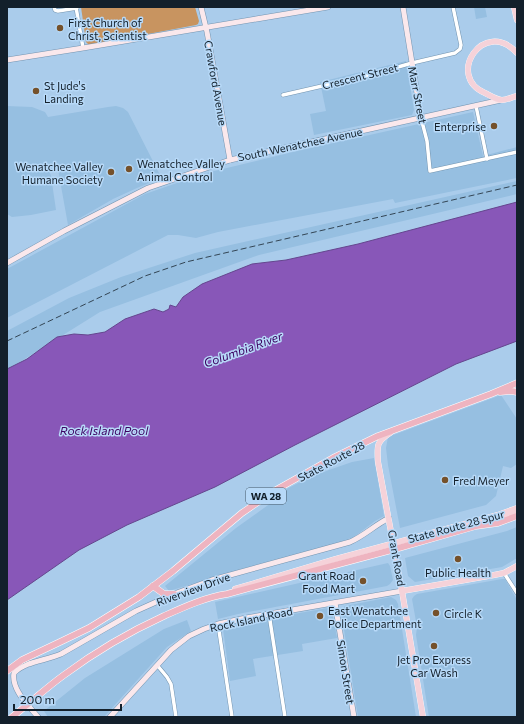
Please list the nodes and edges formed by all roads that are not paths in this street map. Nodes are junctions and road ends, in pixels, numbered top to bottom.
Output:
1 (54, 7) edge
2 (77, 7) edge
3 (201, 7) edge
4 (328, 7) edge
5 (404, 7) edge
6 (452, 7) edge
7 (514, 7) edge
8 (517, 20) edge
9 (206, 28) junction
10 (83, 48) junction
11 (517, 53) edge
12 (7, 60) edge
13 (412, 63) junction
14 (283, 95) dead end
15 (517, 96) edge
16 (501, 100) junction
17 (476, 106) junction
18 (421, 118) junction
19 (517, 152) edge
20 (487, 159) junction
21 (230, 160) junction
22 (7, 263) edge
23 (517, 383) edge
24 (517, 392) edge
25 (491, 394) junction
26 (393, 431) junction
27 (517, 508) edge
28 (517, 512) edge
29 (517, 516) edge
30 (389, 518) junction
31 (476, 526) junction
32 (394, 546) junction
33 (517, 566) edge
34 (504, 573) junction
35 (153, 586) junction
36 (402, 591) junction
37 (160, 592) junction
38 (174, 594) junction
39 (517, 594) edge
40 (160, 600) junction
41 (335, 603) junction
42 (269, 614) junction
43 (218, 624) junction
44 (22, 660) junction
45 (157, 666) junction
46 (7, 671) edge
47 (14, 673) junction
48 (28, 705) junction
49 (12, 717) edge
50 (38, 717) edge
51 (110, 717) edge
52 (176, 717) edge
53 (232, 717) edge
54 (285, 717) edge
55 (354, 717) edge
56 (423, 717) edge

1 - 2 street
2 - 10 street
3 - 9 main road, Crawford Avenue
4 - 9 main road
5 - 13 main road, Marr Street
6 - 13 street, Crescent Street
7 - 8 main road
9 - 10 main road
9 - 21 main road, Crawford Avenue
10 - 12 main road
11 - 16 main road
13 - 14 street, Crescent Street
13 - 18 main road, Marr Street
15 - 16 main road, South Wenatchee Avenue
16 - 17 main road, South Wenatchee Avenue
17 - 18 main road, South Wenatchee Avenue
17 - 20 street
18 - 20 street, Marr Street
18 - 21 main road, South Wenatchee Avenue
19 - 20 street
21 - 22 main road, South Wenatchee Avenue
23 - 25 highway, State Route 28 / WA 28
24 - 25 highway
25 - 26 highway, State Route 28 / WA 28
26 - 30 main road, Grant Road
26 - 35 highway, State Route 28 / WA 28
27 - 32 main road, State Route 28 Spur
28 - 31 main road, State Route 28 Spur
29 - 31 highway
30 - 32 main road, Grant Road
30 - 38 main road, Riverview Drive
31 - 32 highway
32 - 36 main road, Grant Road
32 - 48 highway
33 - 34 main road
34 - 36 main road
34 - 39 street
35 - 37 highway
35 - 44 highway, State Route 28 / WA 28
36 - 41 main road, Rock Island Road
36 - 56 main road, Grant Road
37 - 38 highway
37 - 40 highway
38 - 40 main road, Riverview Drive
40 - 47 main road, Riverview Drive
41 - 42 main road, Rock Island Road
41 - 55 main road, Simon Street
42 - 43 main road, Rock Island Road
42 - 54 street
43 - 45 main road, Rock Island Road
43 - 53 street
44 - 46 highway, WA 28
44 - 47 highway
45 - 51 main road, Rock Island Road
45 - 52 street
47 - 48 main road
48 - 49 highway
48 - 50 main road

